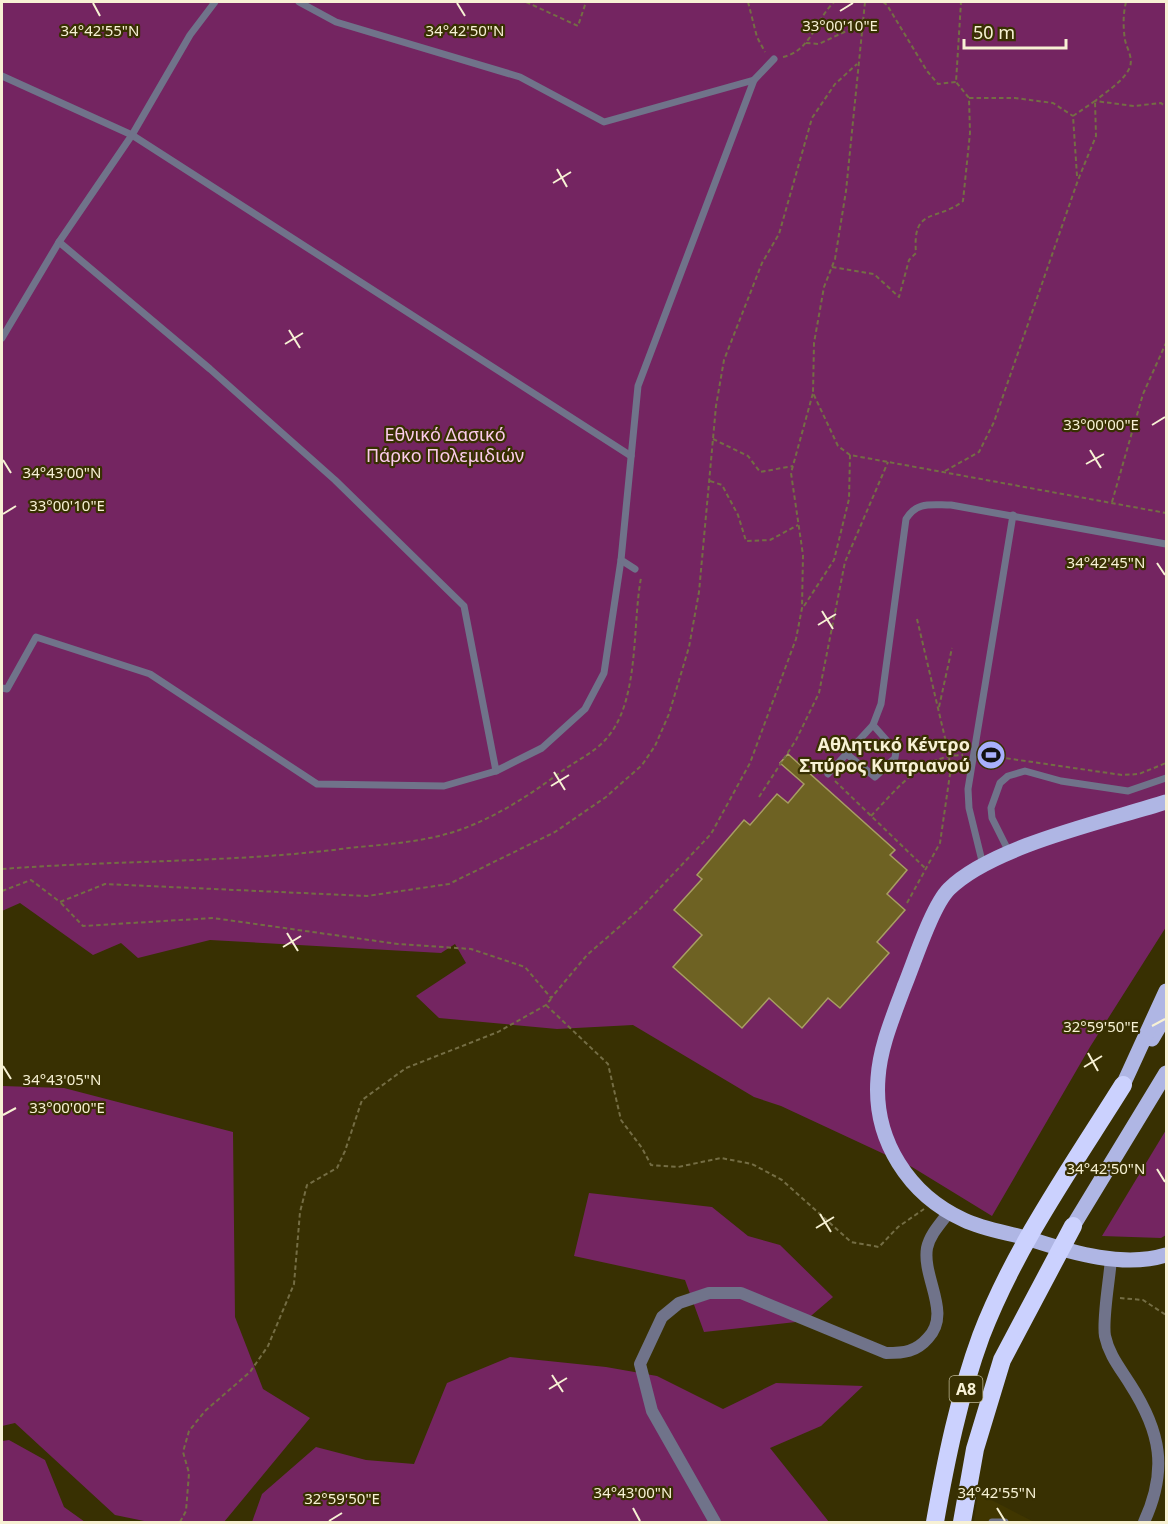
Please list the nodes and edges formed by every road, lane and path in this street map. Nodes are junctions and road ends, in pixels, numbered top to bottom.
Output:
1 (215, 2) edge
2 (299, 2) edge
3 (526, 2) edge
4 (586, 2) edge
5 (748, 2) edge
6 (834, 2) edge
7 (866, 2) edge
8 (883, 2) edge
9 (961, 2) edge
10 (1126, 2) edge
11 (889, 3) edge
12 (862, 24) junction
13 (806, 43) junction
14 (774, 59) junction
15 (857, 64) junction
16 (2, 76) edge
17 (754, 80) junction
18 (956, 82) junction
19 (969, 98) junction
20 (1095, 101) junction
21 (1167, 107) edge
22 (1073, 117) junction
23 (132, 135) junction
24 (1077, 180) junction
25 (59, 242) junction
26 (832, 267) junction
27 (2, 338) edge
28 (1167, 343) edge
29 (813, 393) junction
30 (713, 439) junction
31 (850, 455) junction
32 (631, 456) junction
33 (888, 462) junction
34 (793, 466) junction
35 (944, 472) junction
36 (710, 480) junction
37 (1111, 503) junction
38 (1167, 513) edge
39 (1013, 515) junction
40 (798, 525) junction
41 (1167, 544) edge
42 (621, 560) junction
43 (635, 569) dead end
44 (802, 608) junction
45 (917, 619) dead end
46 (951, 648) dead end
47 (2, 688) edge
48 (939, 710) junction
49 (873, 725) junction
50 (848, 755) junction
51 (496, 771) junction
52 (828, 774) joint
53 (1167, 778) edge
54 (759, 797) dead end
55 (1167, 802) edge
56 (1009, 852) junction
57 (983, 865) junction
58 (926, 869) junction
59 (2, 891) edge
60 (60, 902) junction
61 (907, 903) dead end
62 (1167, 991) edge
63 (551, 998) junction
64 (546, 1005) junction
65 (1167, 1015) edge
66 (1167, 1073) edge
67 (1123, 1085) junction
68 (933, 1202) junction
69 (949, 1212) junction
70 (1073, 1226) joint
71 (1167, 1255) edge
72 (1111, 1258) junction
73 (1108, 1299) junction
74 (1167, 1315) edge
75 (180, 1522) edge
76 (715, 1522) edge
77 (935, 1522) edge
78 (962, 1522) edge
79 (992, 1522) edge
80 (1005, 1522) edge
81 (1144, 1522) edge

1 - 23 lane
2 - 17 lane
3 - 4 path
5 - 14 path
6 - 13 path
7 - 12 path
8 - 11 path
9 - 18 path
10 - 20 path
11 - 18 path
12 - 13 path
12 - 15 path
13 - 14 path
14 - 17 lane
15 - 26 path
15 - 30 path
16 - 23 lane
17 - 32 lane
18 - 19 path
19 - 22 path
19 - 26 path
20 - 21 path
20 - 22 path
20 - 24 path
22 - 24 path
23 - 25 lane
23 - 32 lane
24 - 35 path
25 - 27 lane
25 - 51 lane
26 - 29 path
28 - 37 path
29 - 31 path
29 - 34 path
30 - 34 path
30 - 36 path
31 - 33 path
31 - 44 path
32 - 42 lane
33 - 35 path
33 - 54 path
34 - 40 path
35 - 37 path
36 - 40 path
36 - 60 path
37 - 38 path
39 - 41 lane
39 - 49 lane
39 - 57 lane
40 - 44 path
42 - 43 lane
42 - 51 lane
44 - 63 path
45 - 48 path
46 - 48 path
47 - 51 lane
48 - 58 path
49 - 50 lane
49 - 50 lane
50 - 52 lane
52 - 58 path
53 - 56 lane
55 - 56 main road
56 - 57 main road
57 - 68 main road
58 - 61 path
59 - 60 path
60 - 63 path
62 - 67 main road
63 - 64 path
64 - 68 path
64 - 75 path
65 - 67 main road
66 - 70 main road
67 - 77 highway, A8
68 - 69 main road
69 - 72 main road
69 - 76 street
70 - 78 highway, A8
71 - 72 main road
72 - 73 street
73 - 74 path
73 - 81 street
79 - 80 lane

